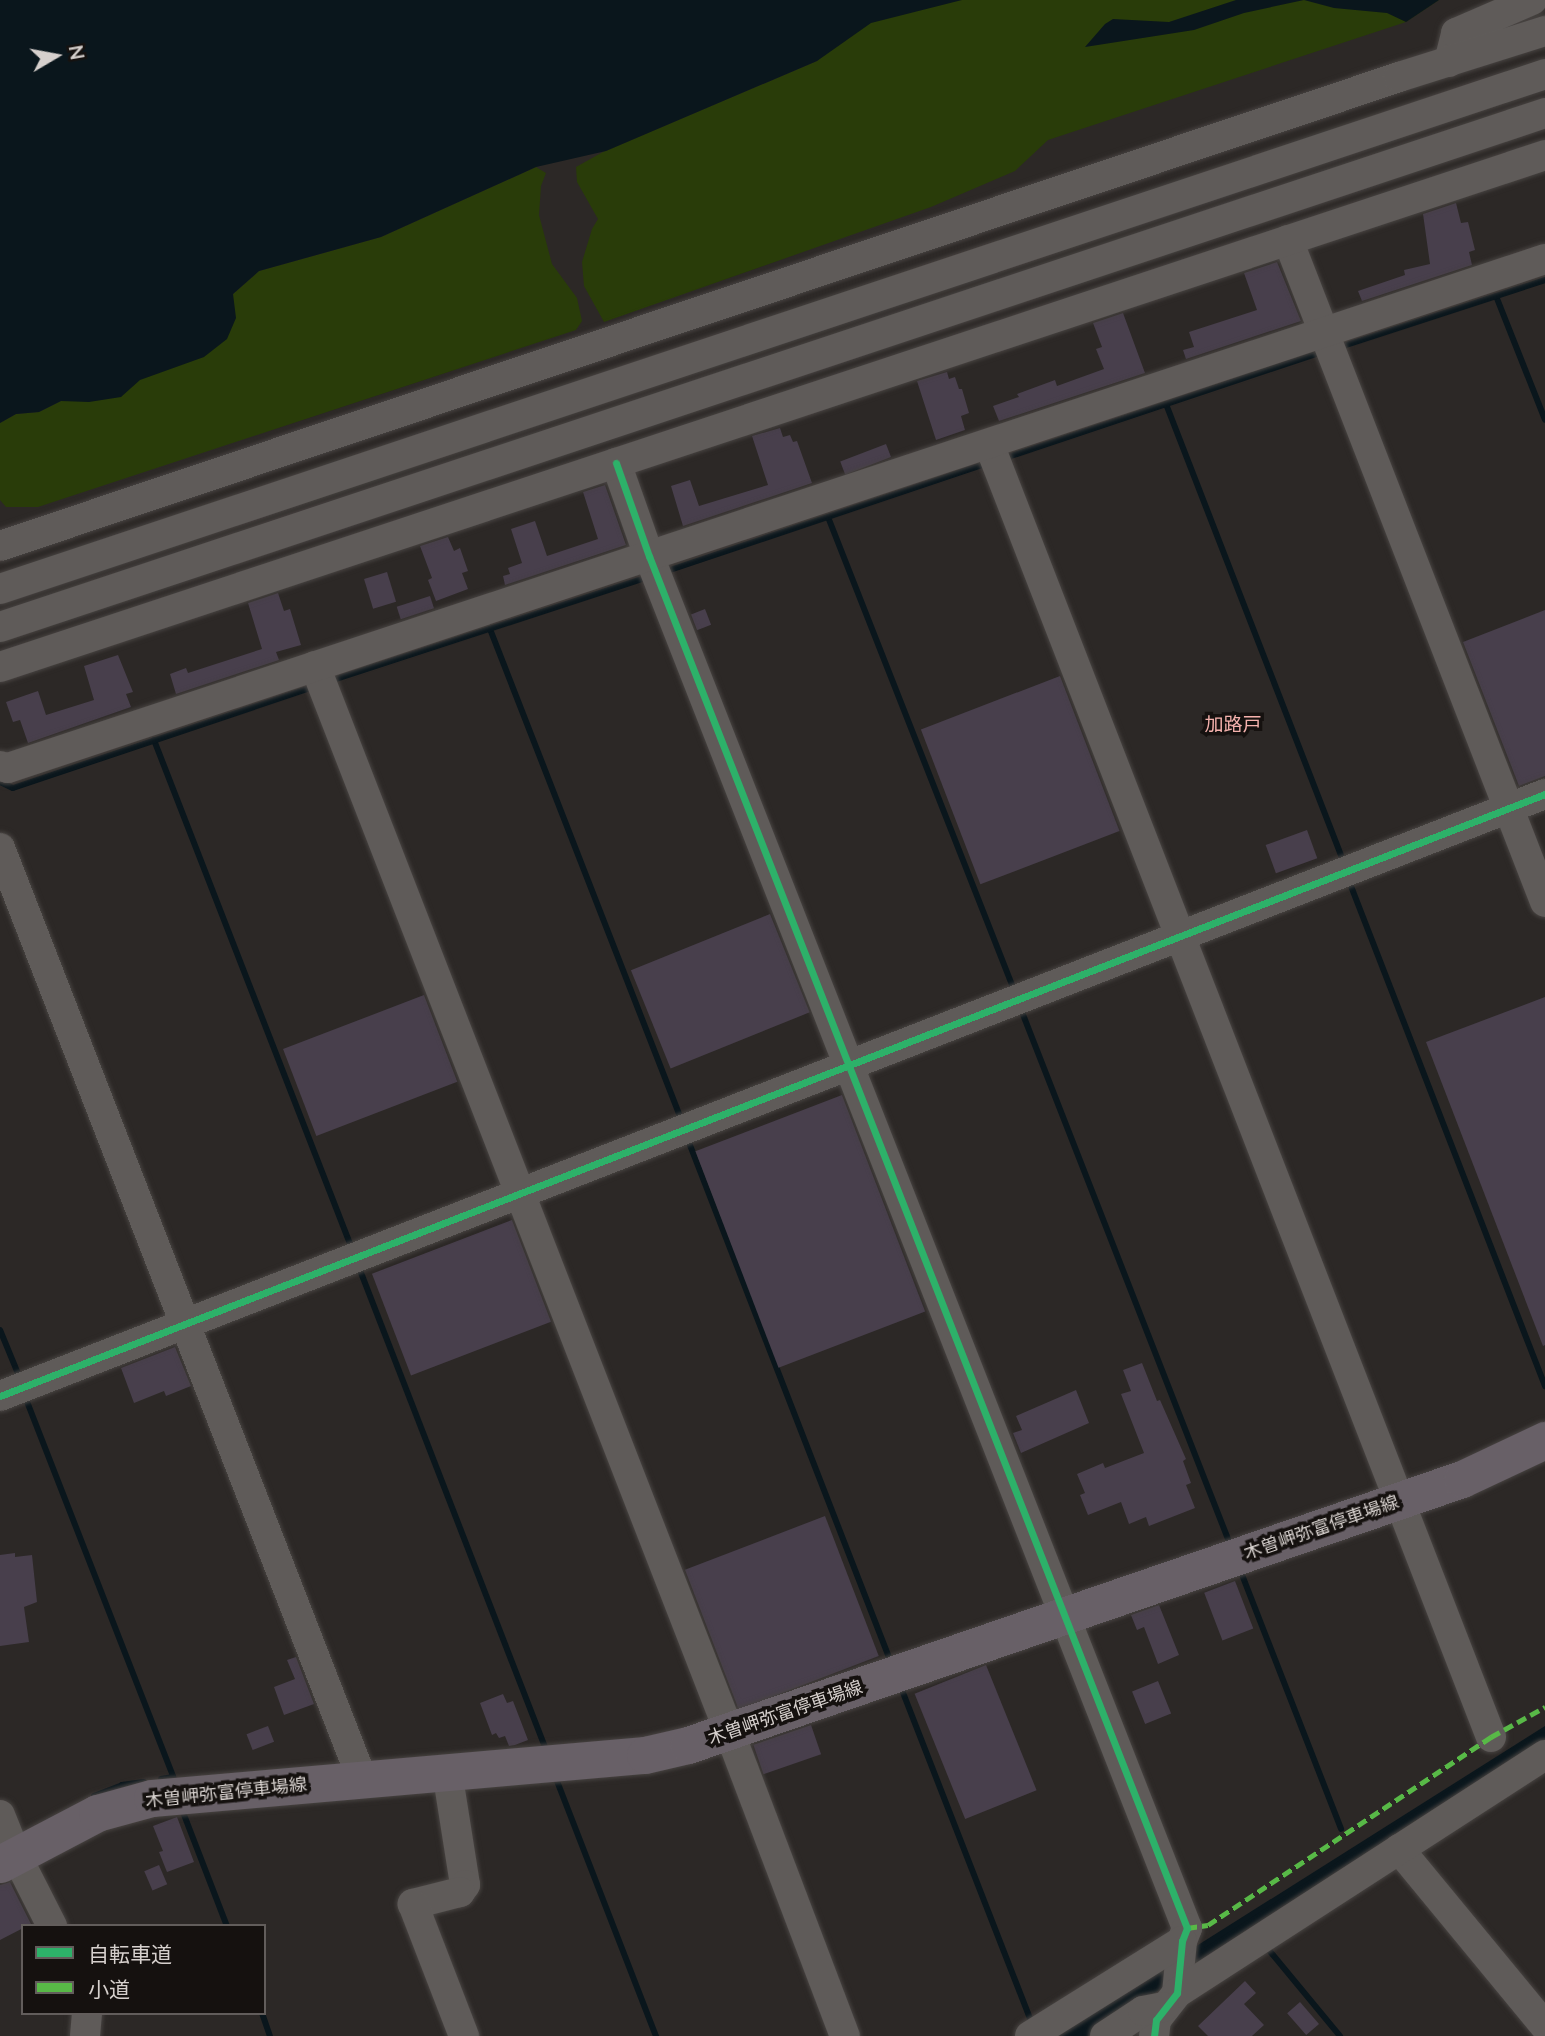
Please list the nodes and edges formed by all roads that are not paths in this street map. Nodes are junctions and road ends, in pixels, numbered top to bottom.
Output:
1 (1532, 0) edge
2 (1545, 31) edge
3 (1449, 62) junction
4 (1545, 74) edge
5 (1545, 113) edge
6 (1545, 155) edge
7 (1288, 240) junction
8 (1545, 259) edge
9 (1324, 333) junction
10 (989, 444) junction
11 (616, 463) junction
12 (0, 546) edge
13 (649, 556) junction
14 (0, 589) edge
15 (0, 628) edge
16 (315, 666) junction
17 (0, 667) edge
18 (0, 766) edge
19 (1545, 794) edge
20 (1508, 808) junction
21 (0, 848) edge
22 (1545, 902) edge
23 (1181, 938) junction
24 (849, 1064) junction
25 (519, 1194) junction
26 (186, 1324) junction
27 (0, 1396) edge
28 (1545, 1440) edge
29 (1400, 1499) junction
30 (1064, 1617) junction
31 (729, 1731) junction
32 (1491, 1737) dead end
33 (1545, 1755) edge
34 (447, 1772) junction
35 (362, 1779) junction
36 (0, 1815) edge
37 (1399, 1849) junction
38 (8, 1860) edge
39 (51, 1924) edge
40 (1182, 1941) junction
41 (1173, 1994) junction
42 (87, 2015) edge
43 (1545, 2026) edge
44 (85, 2036) edge
45 (464, 2036) edge
46 (845, 2036) edge
47 (1030, 2036) edge
48 (1105, 2036) edge
49 (1154, 2036) edge

1 - 3 street
2 - 3 street
3 - 12 street
4 - 14 street
5 - 15 street
6 - 7 street
7 - 9 street
7 - 11 street
8 - 9 street
9 - 10 street
9 - 20 street
10 - 13 street
10 - 23 street
11 - 13 street
11 - 17 street
13 - 16 street
13 - 24 street
16 - 18 street
16 - 25 street
19 - 20 street
20 - 22 street
20 - 23 street
21 - 26 street
23 - 24 street
23 - 29 street
24 - 25 street
24 - 30 street
25 - 26 street
25 - 31 street
26 - 27 street
26 - 35 street
28 - 29 main road, 木曽岬弥富停車場線
29 - 30 main road, 木曽岬弥富停車場線
29 - 32 street
30 - 31 main road, 木曽岬弥富停車場線
30 - 40 street
31 - 34 main road, 木曽岬弥富停車場線
31 - 46 street
33 - 37 street
34 - 35 main road, 木曽岬弥富停車場線
34 - 45 street
35 - 38 main road, 木曽岬弥富停車場線
36 - 38 street
37 - 41 street
37 - 43 street
38 - 39 street
40 - 41 street
40 - 47 street
41 - 48 street
41 - 49 street
42 - 44 street

